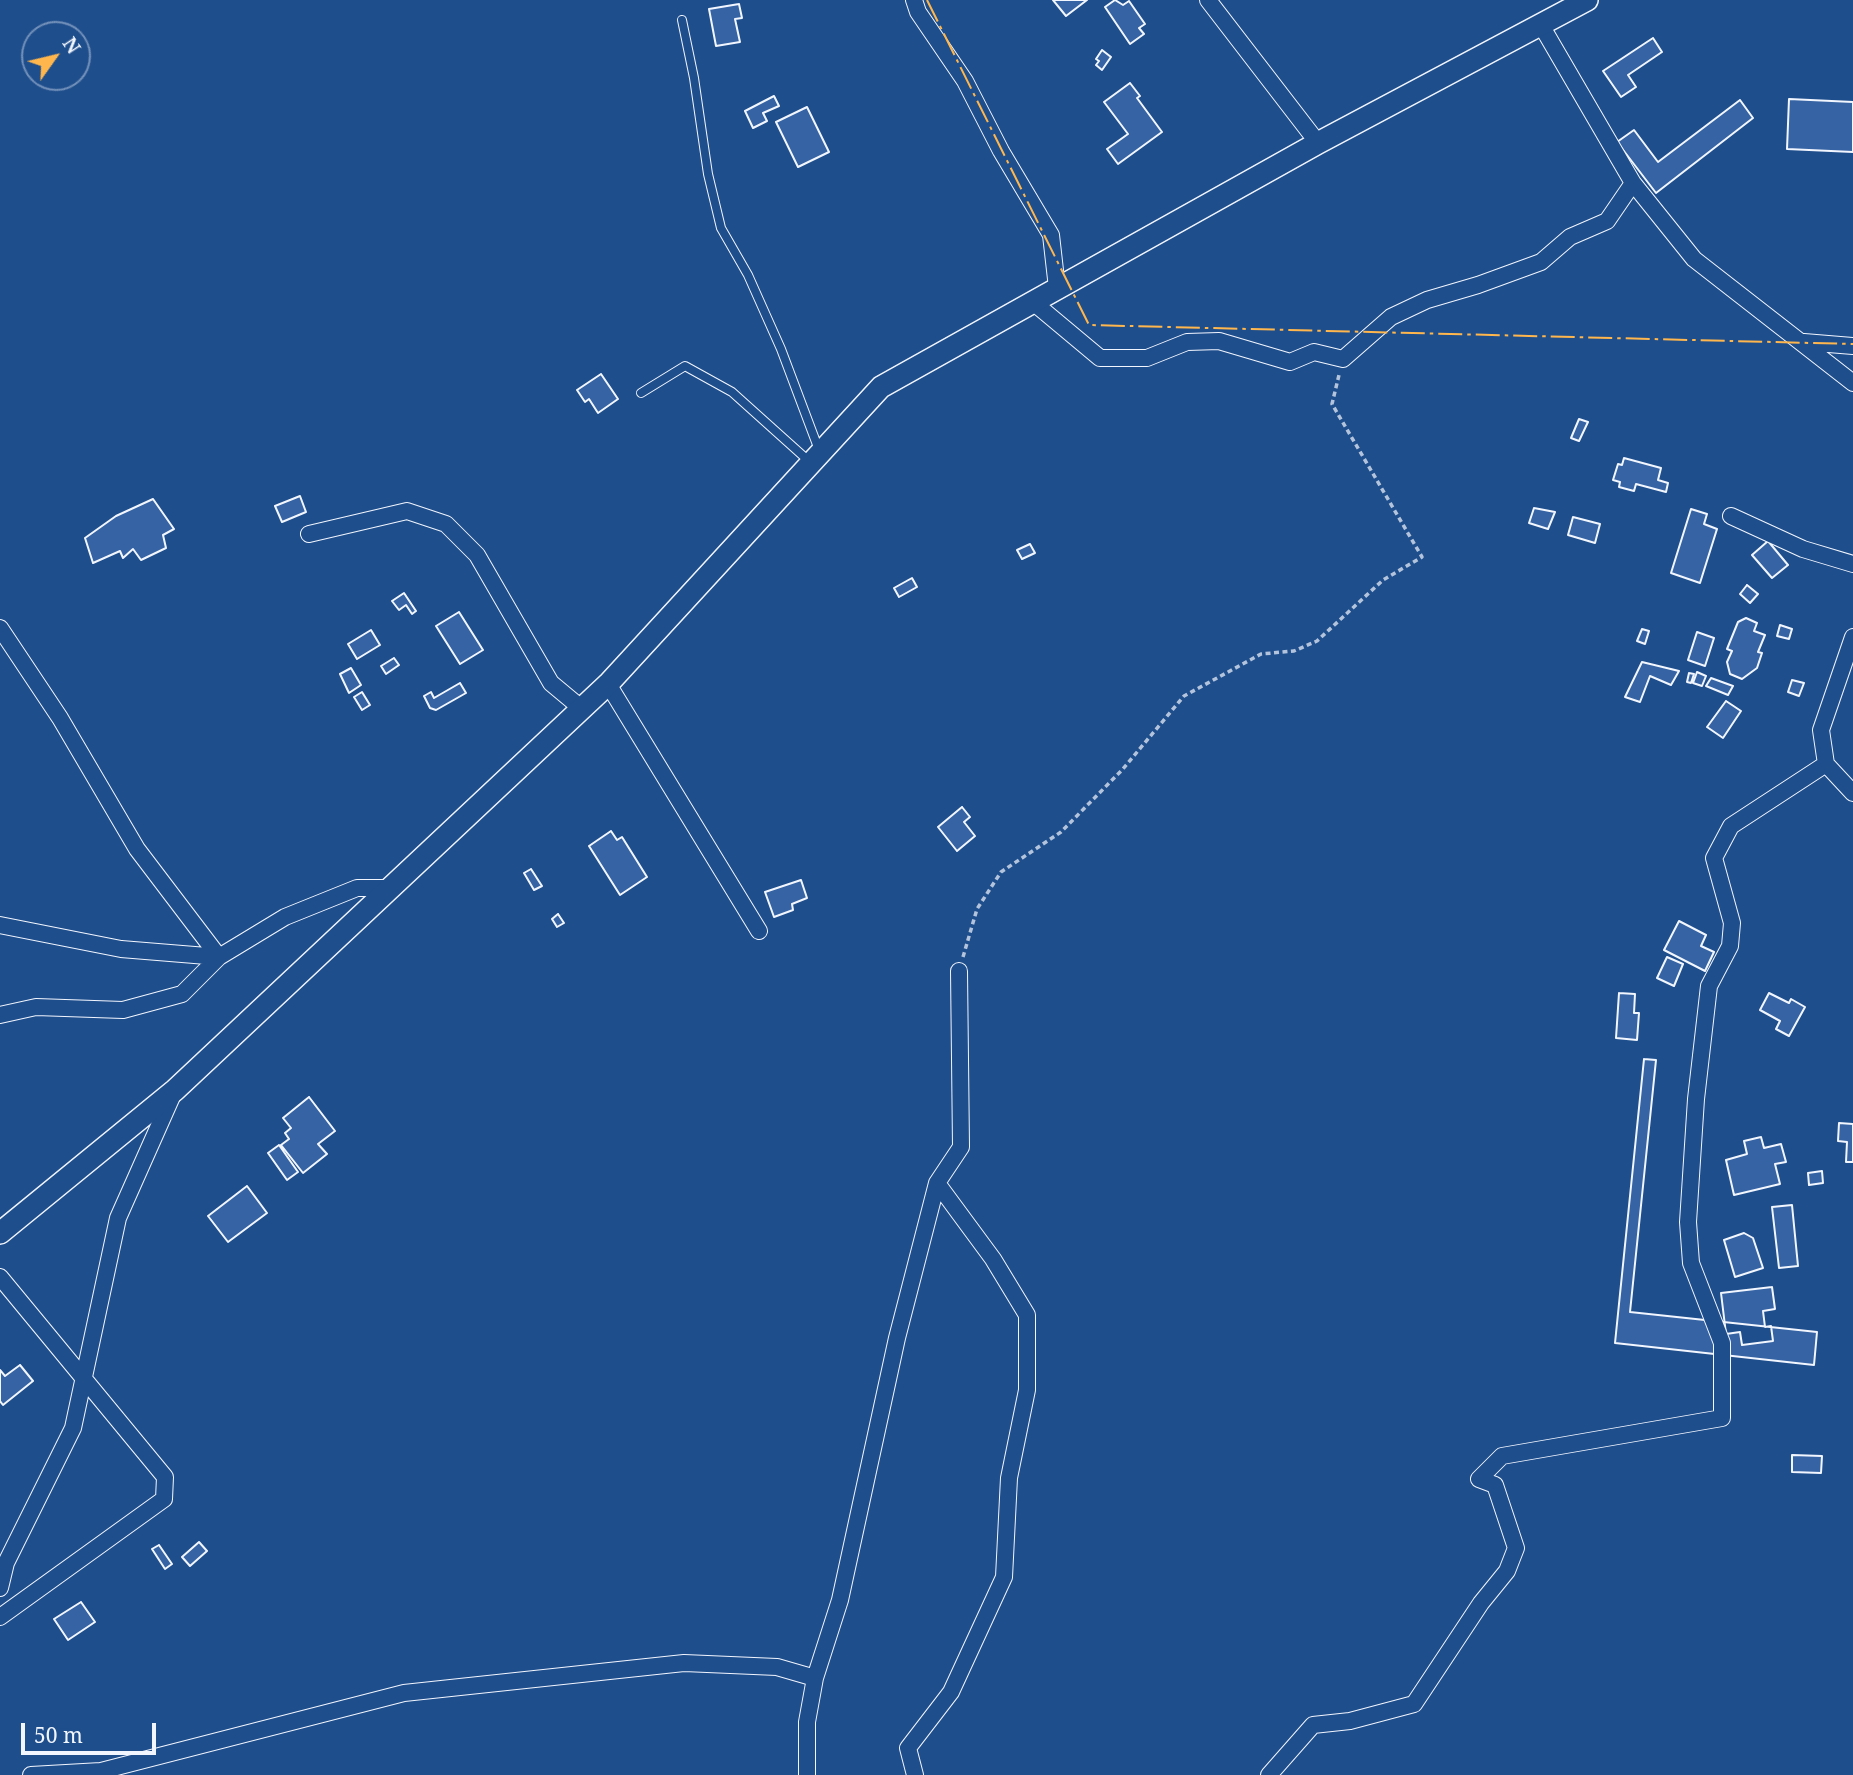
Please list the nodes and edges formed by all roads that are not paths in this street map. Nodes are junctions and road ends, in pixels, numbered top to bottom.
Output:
1 (915, 0) edge
2 (1208, 0) edge
3 (1587, 0) edge
4 (682, 20) dead end
5 (1541, 25) junction
6 (1318, 143) junction
7 (1633, 183) junction
8 (1057, 288) junction
9 (1033, 302) junction
10 (1804, 342) junction
11 (1853, 346) edge
12 (1853, 383) edge
13 (641, 393) dead end
14 (816, 458) junction
15 (1731, 516) dead end
16 (309, 534) dead end
17 (1853, 564) edge
18 (0, 628) edge
19 (1853, 637) edge
20 (608, 684) junction
21 (581, 708) junction
22 (1826, 764) junction
23 (1853, 793) edge
24 (392, 888) junction
25 (0, 925) edge
26 (760, 931) dead end
27 (219, 957) junction
28 (959, 971) road end
29 (0, 1015) edge
30 (175, 1090) junction
31 (937, 1183) junction
32 (0, 1233) edge
33 (0, 1277) edge
34 (84, 1376) junction
35 (0, 1588) edge
36 (0, 1617) edge
37 (815, 1678) junction
38 (31, 1775) edge
39 (807, 1775) edge
40 (915, 1775) edge
41 (1269, 1775) edge

1 - 8 street
2 - 6 street
3 - 5 street
4 - 14 lane
5 - 6 street
5 - 7 street
6 - 8 street
7 - 9 street
7 - 10 street
8 - 9 street
9 - 14 street
10 - 11 street
10 - 12 street
13 - 14 lane
14 - 20 street
15 - 17 street
16 - 21 street
18 - 27 street
19 - 22 street
20 - 21 street
20 - 26 street
21 - 24 street
22 - 23 street
22 - 41 street
24 - 27 street
24 - 30 street
25 - 27 street
27 - 29 street
28 - 31 street
30 - 32 street
30 - 34 street
31 - 37 street
31 - 40 street
33 - 34 street
34 - 35 street
34 - 36 street
37 - 38 street
37 - 39 street

